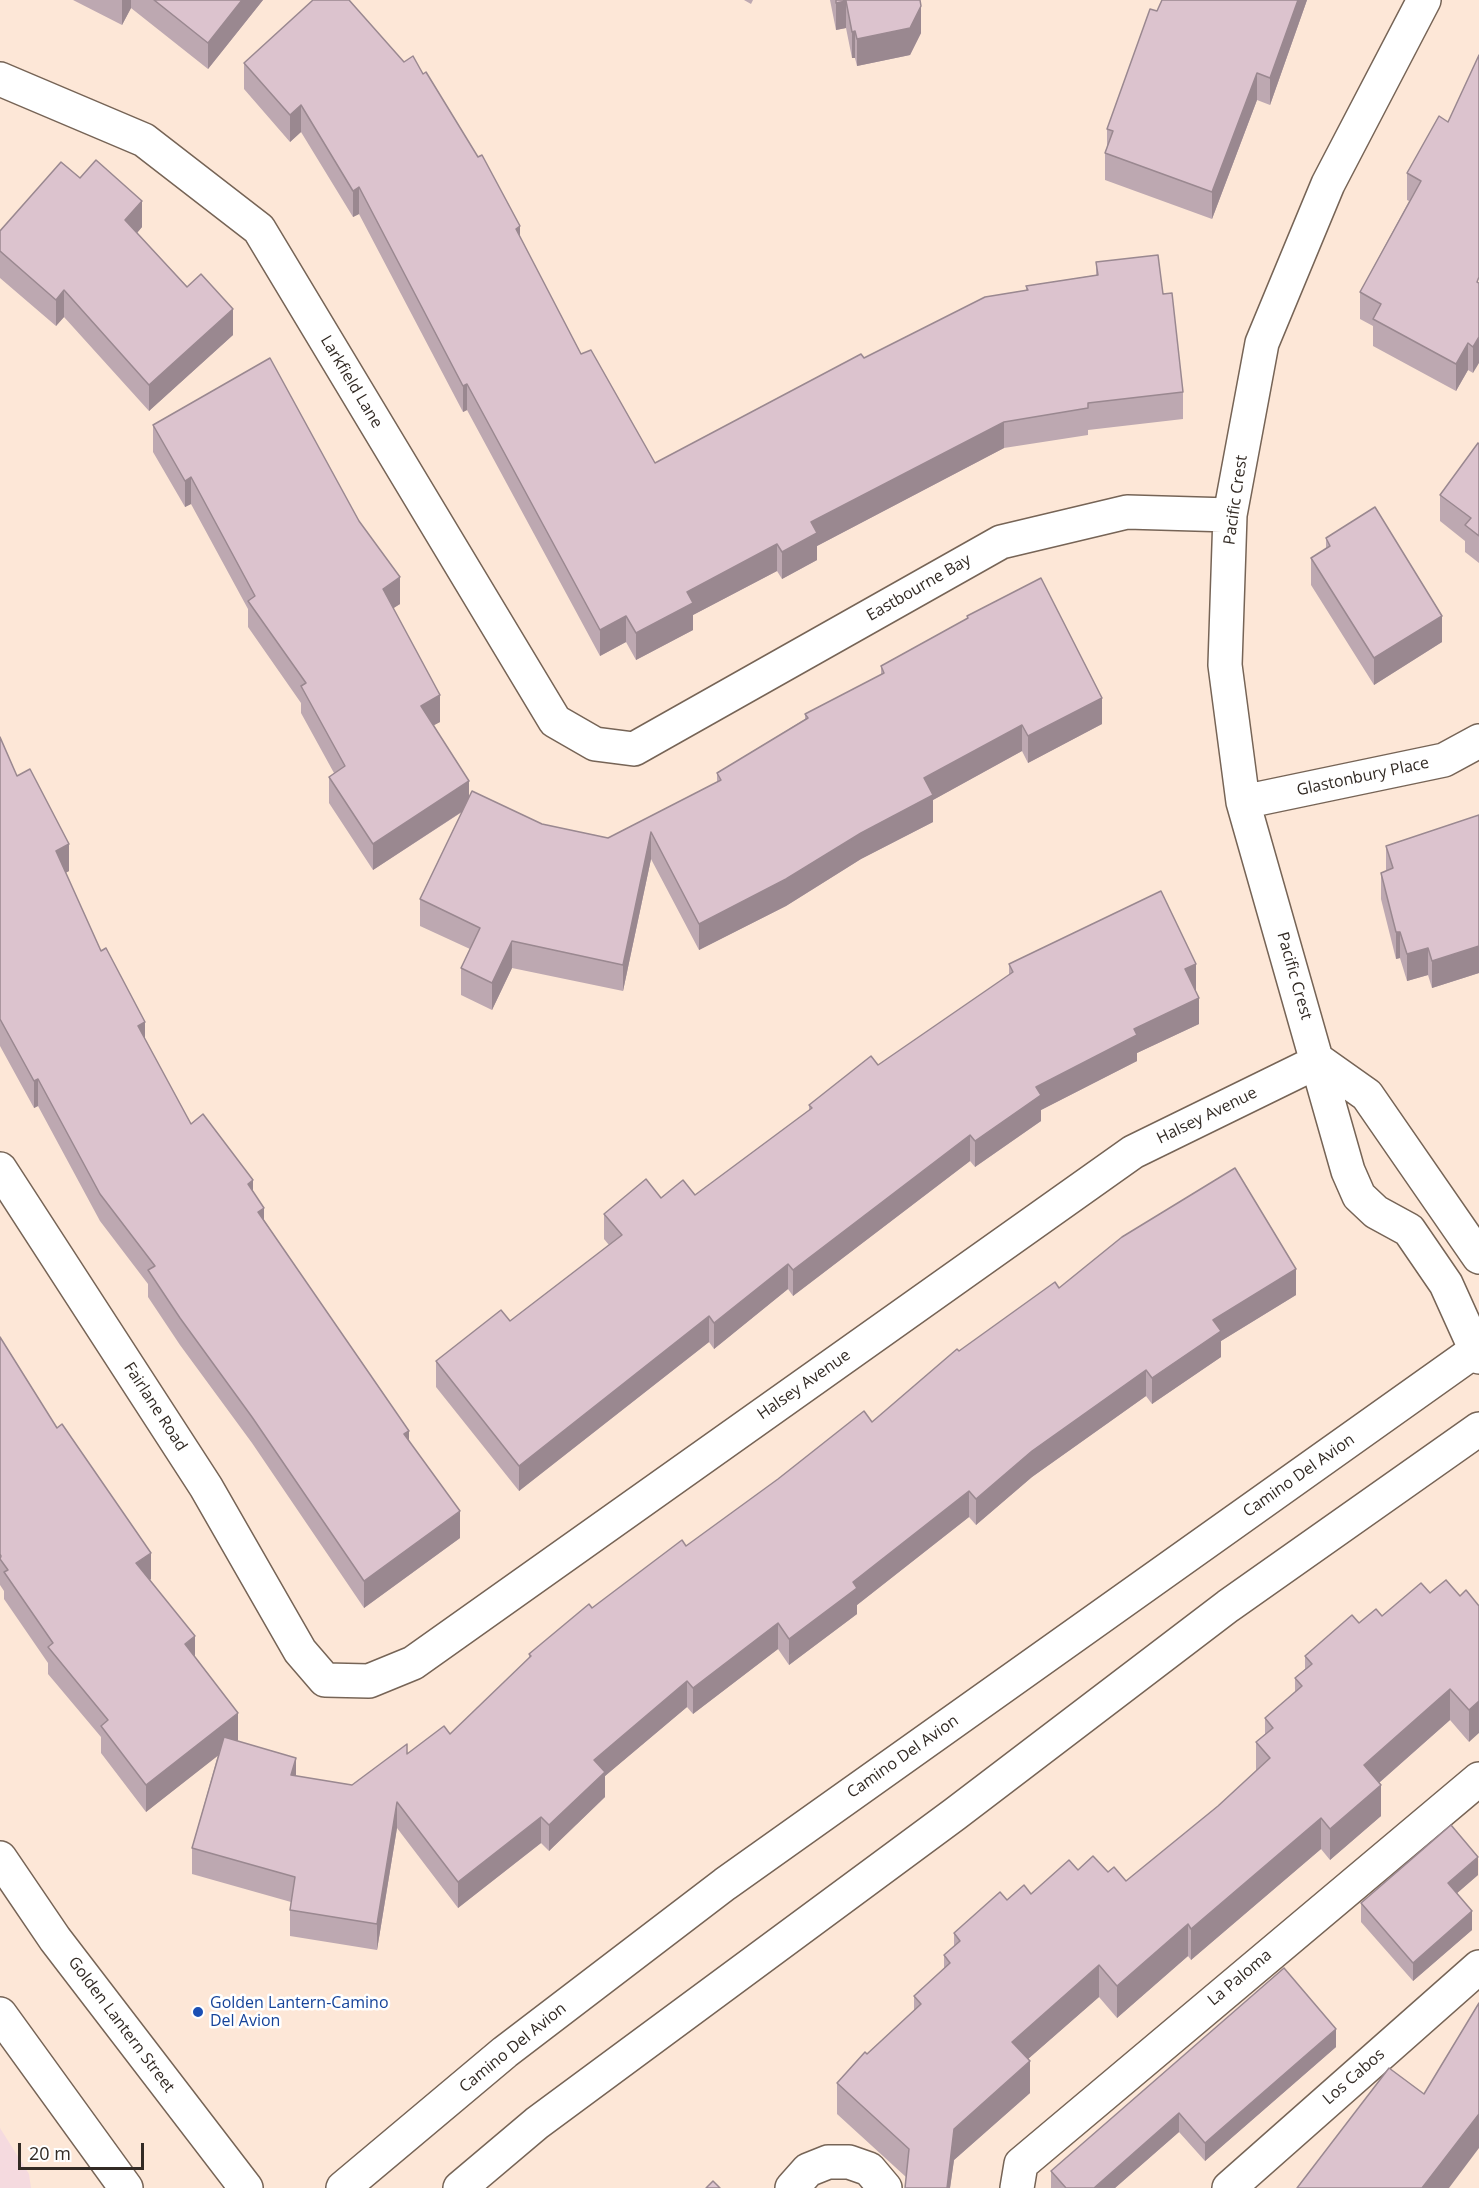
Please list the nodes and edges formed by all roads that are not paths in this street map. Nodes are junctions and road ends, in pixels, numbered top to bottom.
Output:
1 (1424, 0) edge
2 (0, 79) edge
3 (1230, 515) junction
4 (1479, 741) edge
5 (634, 750) joint
6 (1243, 802) junction
7 (1319, 1061) junction
8 (0, 1169) edge
9 (1479, 1257) edge
10 (1477, 1352) edge
11 (1479, 1429) edge
12 (300, 1650) joint
13 (1477, 1785) edge
14 (0, 1858) edge
15 (1479, 1967) edge
16 (0, 2014) edge
17 (126, 2188) edge
18 (246, 2188) edge
19 (343, 2188) edge
20 (460, 2188) edge
21 (792, 2188) edge
22 (885, 2188) edge
23 (1017, 2188) edge
24 (1228, 2188) edge

1 - 3 street, Pacific Crest
2 - 5 street, Larkfield Lane
3 - 5 street, Eastbourne Bay
3 - 6 street, Pacific Crest
4 - 6 street, Glastonbury Place
6 - 7 street, Pacific Crest
7 - 9 street
7 - 10 street, Pacific Crest
7 - 12 street, Halsey Avenue
8 - 12 street, Fairlane Road
10 - 19 street, Camino Del Avion
11 - 20 street
13 - 23 street, La Paloma
14 - 18 street, Golden Lantern Street
15 - 24 street, Los Cabos
16 - 17 street
21 - 22 street

